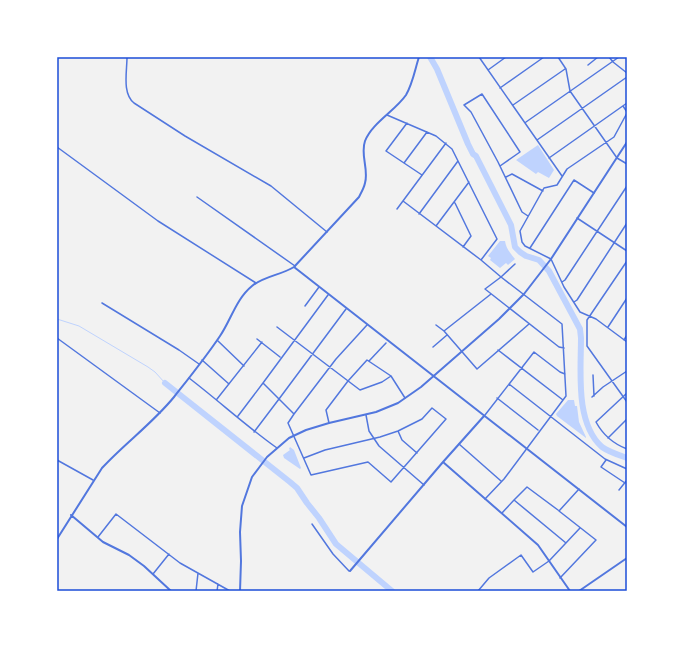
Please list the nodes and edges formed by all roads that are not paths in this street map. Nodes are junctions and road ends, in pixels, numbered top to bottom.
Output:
1 (127, 57) edge
2 (419, 57) edge
3 (478, 57) edge
4 (506, 57) edge
5 (544, 57) edge
6 (558, 57) edge
7 (598, 57) edge
8 (609, 57) edge
9 (619, 57) edge
10 (613, 62) junction
11 (588, 65) dead end
12 (566, 69) junction
13 (488, 70) junction
14 (627, 72) edge
15 (627, 77) edge
16 (500, 88) junction
17 (570, 91) junction
18 (627, 103) edge
19 (513, 105) junction
20 (623, 106) junction
21 (583, 108) junction
22 (627, 112) edge
23 (387, 115) junction
24 (406, 123) junction
25 (525, 123) junction
26 (595, 126) junction
27 (427, 132) junction
28 (537, 140) junction
29 (606, 142) junction
30 (627, 142) edge
31 (446, 144) junction
32 (57, 147) edge
33 (549, 158) junction
34 (617, 158) junction
35 (458, 161) junction
36 (404, 163) junction
37 (627, 164) edge
38 (500, 166) junction
39 (422, 175) junction
40 (562, 176) junction
41 (505, 177) junction
42 (469, 182) junction
43 (627, 186) edge
44 (543, 191) junction
45 (594, 193) junction
46 (198, 197) dead end
47 (403, 201) junction
48 (454, 202) junction
49 (397, 209) dead end
50 (419, 214) junction
51 (528, 216) junction
52 (577, 218) junction
53 (627, 223) edge
54 (436, 226) junction
55 (597, 231) junction
56 (327, 232) junction
57 (614, 243) junction
58 (463, 247) junction
59 (530, 248) junction
60 (627, 251) edge
61 (551, 259) junction
62 (481, 260) junction
63 (627, 261) edge
64 (515, 264) dead end
65 (295, 267) junction
66 (501, 277) junction
67 (562, 282) junction
68 (256, 283) junction
69 (319, 287) junction
70 (328, 294) junction
71 (491, 294) junction
72 (524, 294) junction
73 (627, 298) edge
74 (574, 302) junction
75 (102, 303) dead end
76 (305, 306) dead end
77 (510, 308) junction
78 (346, 309) junction
79 (590, 316) junction
80 (529, 324) junction
81 (367, 325) junction
82 (436, 325) dead end
83 (277, 327) dead end
84 (608, 327) junction
85 (444, 331) junction
86 (447, 335) junction
87 (627, 335) edge
88 (57, 338) edge
89 (257, 338) dead end
90 (217, 340) junction
91 (294, 340) junction
92 (624, 340) junction
93 (262, 342) junction
94 (627, 342) edge
95 (386, 343) dead end
96 (433, 347) dead end
97 (564, 348) junction
98 (498, 350) junction
99 (462, 351) junction
100 (312, 354) junction
101 (281, 358) junction
102 (202, 360) junction
103 (369, 361) junction
104 (199, 364) junction
105 (244, 366) junction
106 (330, 367) junction
107 (522, 368) junction
108 (627, 371) edge
109 (565, 374) junction
110 (593, 375) dead end
111 (391, 376) junction
112 (433, 377) junction
113 (188, 378) junction
114 (348, 380) junction
115 (612, 380) junction
116 (263, 383) junction
117 (230, 384) junction
118 (509, 384) junction
119 (627, 393) edge
120 (623, 396) junction
121 (497, 398) junction
122 (217, 399) junction
123 (279, 399) junction
124 (405, 399) junction
125 (563, 400) junction
126 (627, 402) edge
127 (160, 413) junction
128 (294, 414) junction
129 (366, 415) junction
130 (484, 416) junction
131 (550, 416) junction
132 (237, 417) junction
133 (627, 419) edge
134 (329, 423) junction
135 (398, 431) junction
136 (539, 431) junction
137 (254, 432) junction
138 (294, 435) junction
139 (608, 438) junction
140 (374, 439) junction
141 (459, 444) junction
142 (277, 448) junction
143 (526, 448) junction
144 (626, 448) edge
145 (417, 453) junction
146 (304, 458) junction
147 (57, 460) edge
148 (606, 460) junction
149 (443, 462) junction
150 (404, 467) junction
151 (627, 469) edge
152 (93, 480) junction
153 (627, 480) edge
154 (501, 481) junction
155 (625, 483) junction
156 (424, 485) junction
157 (579, 489) junction
158 (619, 490) dead end
159 (485, 499) junction
160 (514, 500) junction
161 (559, 511) junction
162 (502, 514) junction
163 (71, 515) junction
164 (312, 524) dead end
165 (627, 527) edge
166 (580, 528) junction
167 (97, 538) junction
168 (57, 539) edge
169 (566, 543) junction
170 (169, 554) junction
171 (627, 558) edge
172 (549, 561) junction
173 (350, 571) joint
174 (198, 573) junction
175 (153, 574) junction
176 (560, 578) junction
177 (218, 584) junction
178 (172, 591) edge
179 (196, 591) edge
180 (217, 591) edge
181 (230, 591) edge
182 (240, 591) edge
183 (478, 591) edge
184 (570, 591) edge
185 (579, 591) edge

1 - 56 street
2 - 23 street
3 - 13 street
4 - 13 street
5 - 16 street
6 - 12 street
7 - 11 street
8 - 10 street
9 - 10 street
10 - 14 street
10 - 17 street
12 - 17 street
12 - 19 street
13 - 16 street
15 - 21 street
16 - 19 street
17 - 21 street
17 - 25 street
18 - 20 street
19 - 25 street
20 - 22 street
20 - 26 street
21 - 26 street
21 - 28 street
22 - 29 street
23 - 24 street
23 - 56 street
24 - 27 street
24 - 36 street
25 - 28 street
26 - 29 street
26 - 33 street
27 - 31 street
27 - 36 street
28 - 33 street
29 - 34 street
29 - 40 street
30 - 34 street
31 - 35 street
31 - 39 street
32 - 68 street
33 - 40 street
34 - 37 street
34 - 45 street
35 - 42 street
35 - 50 street
36 - 39 street
38 - 38 street
38 - 41 street
39 - 47 street
40 - 44 street
41 - 44 street
41 - 51 street
42 - 48 street
42 - 62 street
43 - 55 street
44 - 51 street
45 - 52 street
45 - 59 street
46 - 65 street
47 - 49 street
47 - 50 street
48 - 54 street
48 - 58 street
50 - 54 street
51 - 59 street
52 - 55 street
52 - 61 street
53 - 57 street
54 - 58 street
55 - 57 street
55 - 67 street
56 - 65 street
57 - 60 street
57 - 74 street
58 - 62 street
59 - 61 street
61 - 67 street
61 - 72 street
62 - 66 street
63 - 79 street
64 - 66 street
65 - 68 street
65 - 69 street
66 - 71 street
66 - 72 street
67 - 74 street
68 - 90 street
69 - 70 street
69 - 76 street
70 - 78 street
70 - 91 street
71 - 77 street
71 - 85 street
72 - 77 street
72 - 97 street
73 - 84 street
74 - 79 street
75 - 104 street
77 - 80 street
77 - 99 street
78 - 81 street
78 - 100 street
79 - 84 street
79 - 115 street
80 - 97 street
80 - 98 street
81 - 106 street
81 - 112 street
82 - 85 street
83 - 91 street
84 - 92 street
85 - 86 street
86 - 96 street
86 - 99 street
87 - 92 street
88 - 127 street
89 - 93 street
90 - 102 street
90 - 105 street
91 - 100 street
91 - 101 street
92 - 94 street
93 - 101 street
93 - 105 street
95 - 103 street
97 - 109 street
98 - 99 street
98 - 107 street
99 - 112 street
100 - 106 street
100 - 123 street
101 - 116 street
102 - 104 street
102 - 117 street
103 - 111 street
103 - 114 street
104 - 113 street
105 - 117 street
106 - 114 street
106 - 128 street
107 - 109 street
107 - 118 street
107 - 125 street
108 - 115 street
109 - 125 street
110 - 115 street
111 - 114 street
111 - 124 street
112 - 124 street
112 - 130 street
113 - 122 street
113 - 127 street
114 - 134 street
115 - 120 street
116 - 123 street
116 - 132 street
117 - 122 street
118 - 121 street
118 - 131 street
119 - 120 street
120 - 126 street
120 - 139 street
121 - 130 street
121 - 136 street
122 - 132 street
123 - 128 street
123 - 137 street
124 - 129 street
125 - 131 street
127 - 152 street
128 - 138 street
129 - 134 street
129 - 140 street
130 - 141 street
130 - 143 street
131 - 136 street
131 - 148 street
132 - 137 street
133 - 139 street
134 - 138 street
135 - 140 street
135 - 145 street
135 - 145 street
136 - 143 street
137 - 142 street
138 - 142 street
138 - 146 street
139 - 144 street
140 - 146 street
140 - 150 street
141 - 149 street
141 - 154 street
142 - 182 street
143 - 154 street
143 - 157 street
145 - 150 street
146 - 150 street
147 - 152 street
148 - 151 street
148 - 155 street
149 - 156 street
149 - 159 street
150 - 156 street
152 - 163 street
153 - 155 street
154 - 159 street
155 - 158 street
156 - 173 street
157 - 161 street
157 - 165 street
159 - 162 street
160 - 161 street
160 - 162 street
160 - 169 street
161 - 166 street
162 - 172 street
163 - 167 street
163 - 168 street
164 - 173 street
166 - 169 street
166 - 176 street
167 - 170 street
167 - 175 street
169 - 172 street
170 - 174 street
170 - 175 street
171 - 185 street
172 - 176 street
172 - 183 street
174 - 177 street
174 - 179 street
175 - 178 street
176 - 184 street
177 - 180 street
177 - 181 street

